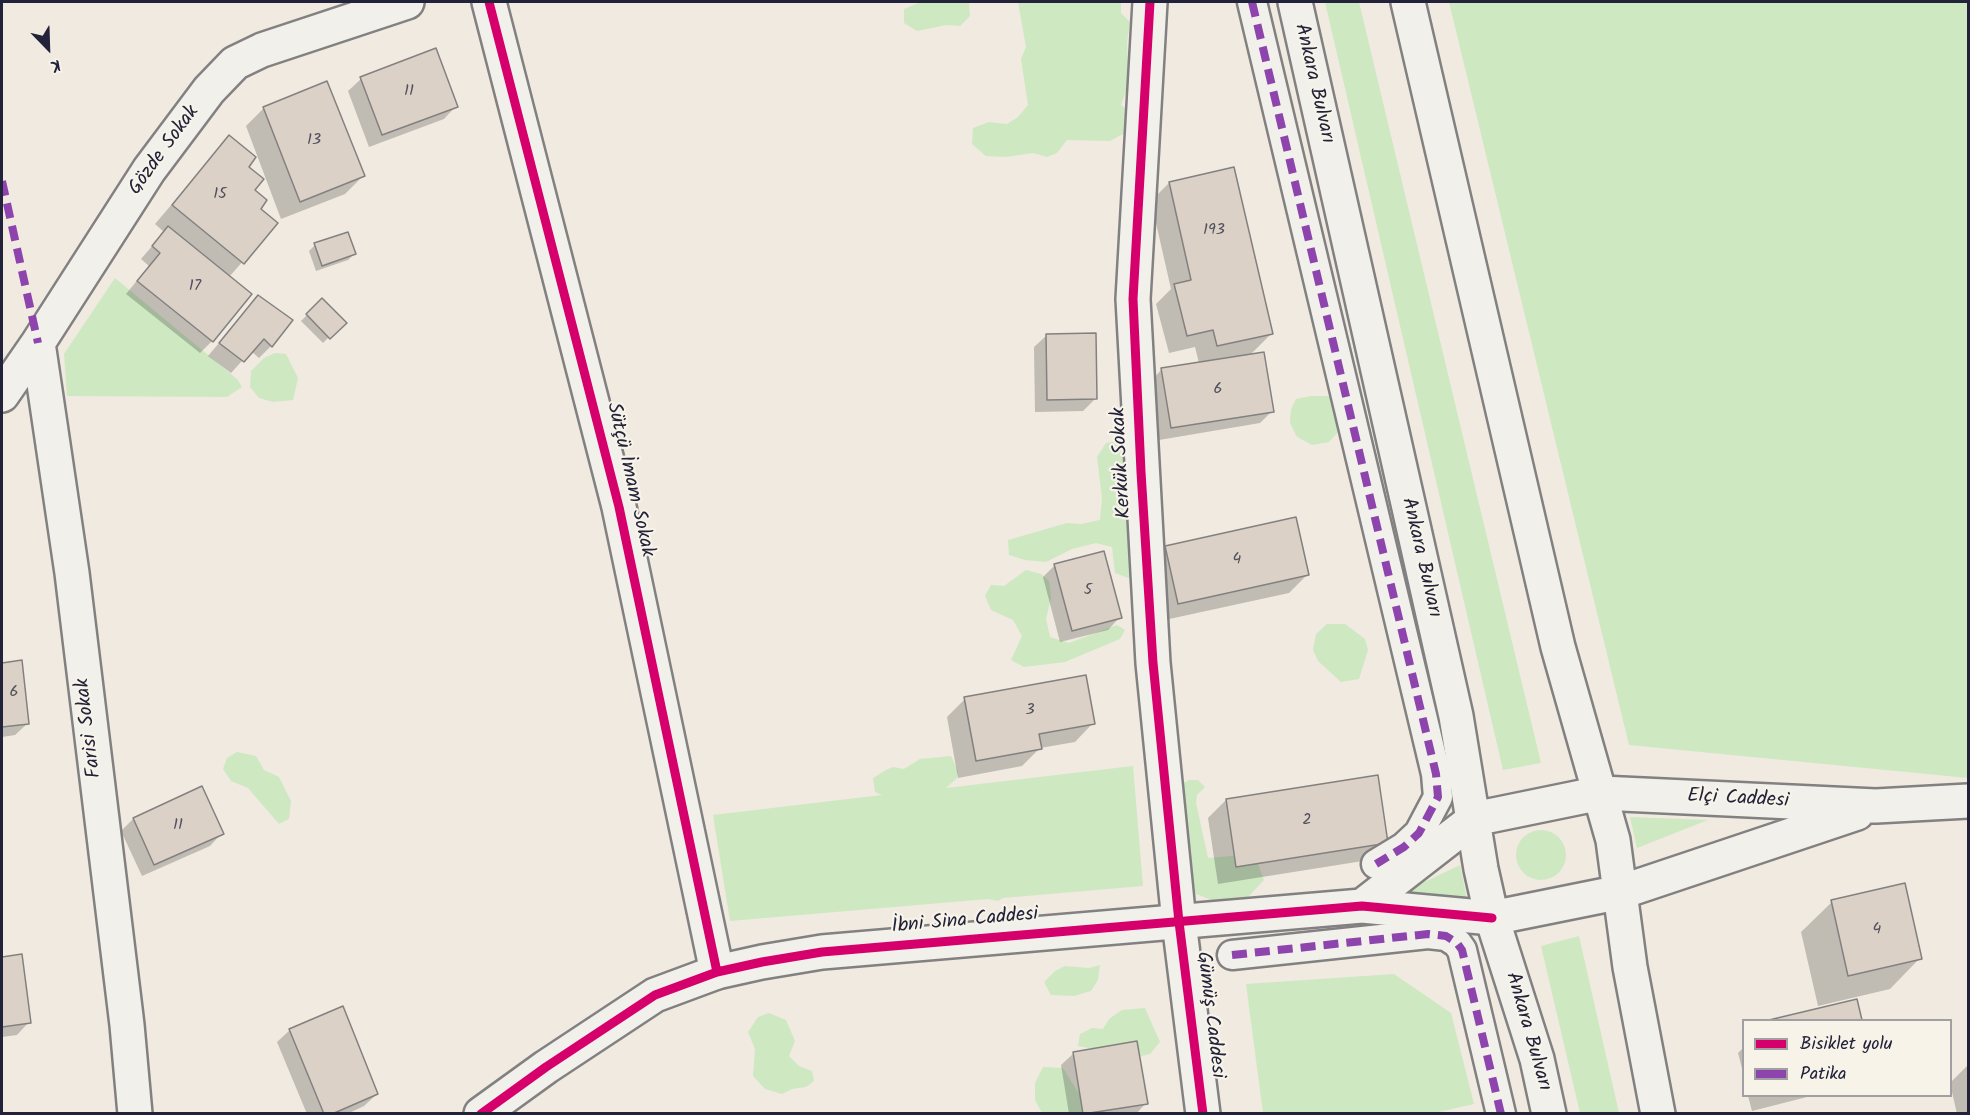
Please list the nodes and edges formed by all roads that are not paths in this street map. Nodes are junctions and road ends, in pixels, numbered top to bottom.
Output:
1 (407, 2) edge
2 (489, 2) edge
3 (1150, 2) edge
4 (1252, 2) edge
5 (1295, 2) edge
6 (1408, 2) edge
7 (38, 344) junction
8 (2, 395) edge
9 (1601, 793) junction
10 (1968, 801) edge
11 (1876, 806) junction
12 (1474, 819) junction
13 (1376, 864) dead end
14 (1621, 892) junction
15 (1362, 906) junction
16 (1492, 918) junction
17 (1179, 922) junction
18 (1232, 955) dead end
19 (717, 972) junction
20 (135, 1113) edge
21 (482, 1113) edge
22 (1203, 1113) edge
23 (1501, 1113) edge
24 (1549, 1113) edge
25 (1658, 1113) edge

1 - 7 street, Gözde Sokak
2 - 19 street, Sütçü İmam Sokak
3 - 17 street, Kerkük Sokak
4 - 13 street
5 - 12 street, Ankara Bulvarı
6 - 9 street
7 - 8 street, Gözde Sokak
7 - 20 street, Farisi Sokak
9 - 11 street, Elçi Caddesi
9 - 12 street, Elçi Caddesi
9 - 14 street
10 - 11 street, Elçi Caddesi
11 - 14 street, Elçi Caddesi
12 - 15 street
12 - 16 street, Ankara Bulvarı
14 - 16 street, Elçi Caddesi
14 - 25 street
15 - 16 street, İbni Sina Caddesi
15 - 17 street, İbni Sina Caddesi
16 - 24 street, Ankara Bulvarı
17 - 19 street, İbni Sina Caddesi
17 - 22 street, Gümüş Caddesi
18 - 23 street
19 - 21 street, İbni Sina Caddesi

